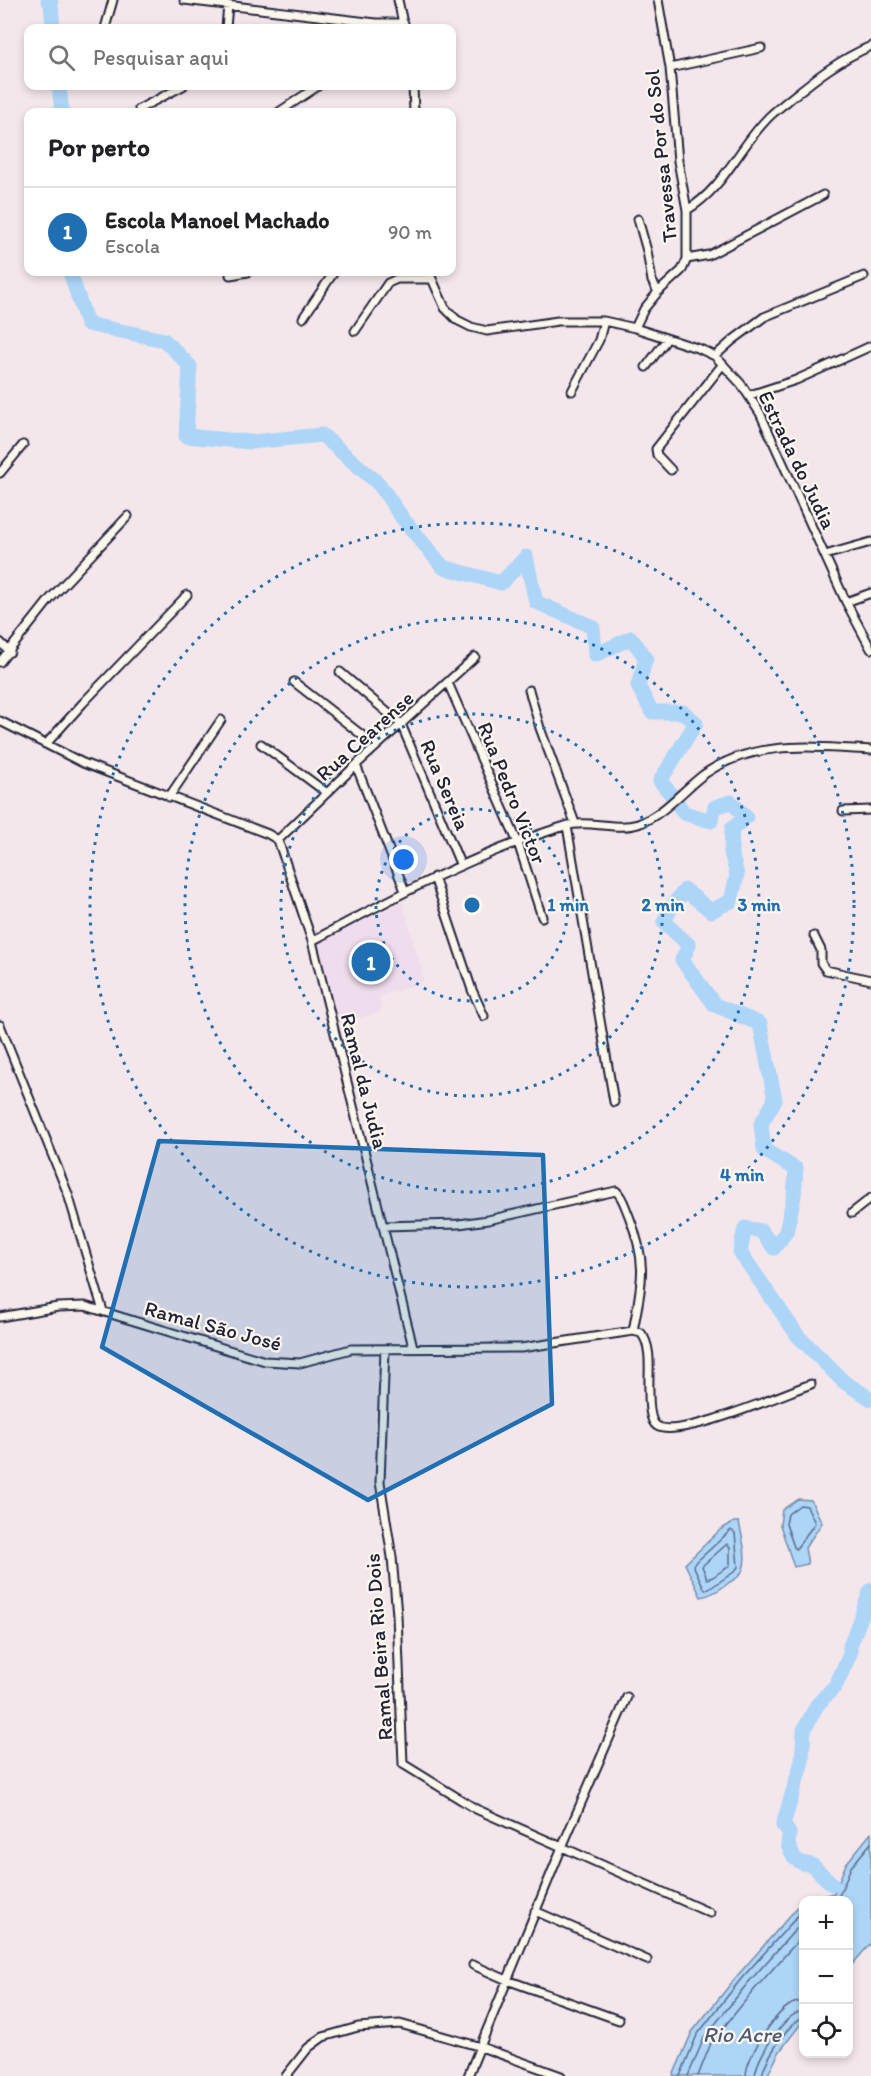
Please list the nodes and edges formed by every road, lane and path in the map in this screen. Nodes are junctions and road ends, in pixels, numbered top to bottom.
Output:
1 (113, 0) edge
2 (184, 0) edge
3 (398, 0) edge
4 (658, 0) edge
5 (228, 5) junction
6 (106, 24) edge
7 (226, 24) edge
8 (390, 24) edge
9 (404, 24) edge
10 (871, 46) edge
11 (761, 48) dead end
12 (670, 68) junction
13 (176, 90) edge
14 (312, 90) edge
15 (413, 90) edge
16 (142, 108) edge
17 (285, 108) edge
18 (414, 108) edge
19 (824, 195) dead end
20 (687, 210) junction
21 (638, 219) dead end
22 (687, 259) junction
23 (331, 276) edge
24 (422, 276) edge
25 (430, 276) edge
26 (864, 276) dead end
27 (658, 292) junction
28 (303, 318) dead end
29 (604, 321) junction
30 (635, 328) junction
31 (355, 331) dead end
32 (667, 339) junction
33 (871, 346) edge
34 (715, 356) junction
35 (723, 364) junction
36 (646, 367) dead end
37 (572, 391) dead end
38 (750, 395) junction
39 (23, 446) dead end
40 (671, 470) dead end
41 (0, 473) edge
42 (128, 516) dead end
43 (871, 542) edge
44 (825, 555) junction
45 (871, 593) edge
46 (187, 595) dead end
47 (846, 602) junction
48 (0, 642) edge
49 (871, 649) edge
50 (10, 652) junction
51 (475, 657) dead end
52 (0, 662) edge
53 (340, 672) dead end
54 (294, 682) dead end
55 (448, 683) junction
56 (529, 690) dead end
57 (0, 720) edge
58 (222, 720) dead end
59 (401, 724) junction
60 (47, 743) junction
61 (261, 744) dead end
62 (376, 746) junction
63 (871, 750) edge
64 (356, 765) junction
65 (327, 793) junction
66 (169, 797) junction
67 (871, 810) edge
68 (843, 811) dead end
69 (571, 824) junction
70 (278, 840) junction
71 (518, 843) junction
72 (461, 866) junction
73 (434, 877) junction
74 (405, 891) junction
75 (542, 917) dead end
76 (814, 936) dead end
77 (312, 941) junction
78 (871, 980) edge
79 (484, 1016) dead end
80 (0, 1025) edge
81 (614, 1102) dead end
82 (871, 1198) edge
83 (852, 1213) dead end
84 (383, 1226) junction
85 (103, 1311) junction
86 (0, 1317) edge
87 (633, 1331) junction
88 (413, 1347) junction
89 (385, 1349) junction
90 (811, 1384) dead end
91 (627, 1696) dead end
92 (562, 1847) junction
93 (536, 1911) junction
94 (710, 1913) dead end
95 (647, 1960) dead end
96 (473, 1965) dead end
97 (507, 1980) junction
98 (619, 2019) dead end
99 (481, 2047) junction
100 (286, 2076) edge
101 (468, 2076) edge
102 (561, 2076) edge

1 - 6 street
2 - 5 street
3 - 9 street
4 - 12 street, Travessa Por do Sol
5 - 7 street
5 - 8 street
10 - 20 street
11 - 12 street
12 - 20 street, Travessa Por do Sol
13 - 16 street
14 - 17 street
15 - 18 street
19 - 22 street
20 - 22 street, Travessa Por do Sol
21 - 27 street
22 - 27 street, Travessa Por do Sol
23 - 28 street
24 - 31 street
25 - 29 street, Estrada do Judia
26 - 34 street
27 - 30 street, Travessa Por do Sol
29 - 30 street, Estrada do Judia
29 - 37 street
30 - 32 street, Estrada do Judia
32 - 34 street, Estrada do Judia
32 - 36 street
33 - 38 street
34 - 35 street, Estrada do Judia
35 - 38 street, Estrada do Judia
35 - 40 street
38 - 44 street, Estrada do Judia
39 - 41 street
42 - 50 street
43 - 44 street
44 - 47 street, Estrada do Judia
45 - 47 street
46 - 60 street
47 - 49 street, Estrada do Judia
48 - 50 street
50 - 52 street
51 - 55 street, Rua Cearense
53 - 59 street, Rua Sereia
54 - 62 street
55 - 59 street, Rua Cearense
55 - 71 street, Rua Pedro Victor
56 - 69 street
57 - 60 street
58 - 66 street
59 - 62 street, Rua Cearense
59 - 72 street, Rua Sereia
60 - 66 street
61 - 65 street
62 - 64 street, Rua Cearense
63 - 69 street
64 - 65 street, Rua Cearense
64 - 74 street
65 - 70 street, Rua Cearense
66 - 70 street
67 - 68 street
69 - 71 street
69 - 81 street
70 - 77 street, Ramal da Judia
71 - 72 street
71 - 75 street, Rua Pedro Victor
72 - 73 street
73 - 74 street
73 - 79 street
74 - 77 street
76 - 78 street
77 - 84 street, Ramal da Judia
80 - 85 street
82 - 83 street
84 - 87 street
84 - 88 street, Ramal da Judia
85 - 86 street, Ramal São José
85 - 89 street, Ramal São José
87 - 88 street, Ramal São José
87 - 90 street
88 - 89 street, Ramal São José
89 - 92 street, Ramal Beira Rio Dois
91 - 92 street
92 - 93 street
92 - 94 street
93 - 95 street
93 - 97 street
96 - 97 street
97 - 98 street
97 - 99 street
99 - 100 street
99 - 101 street
99 - 102 street

